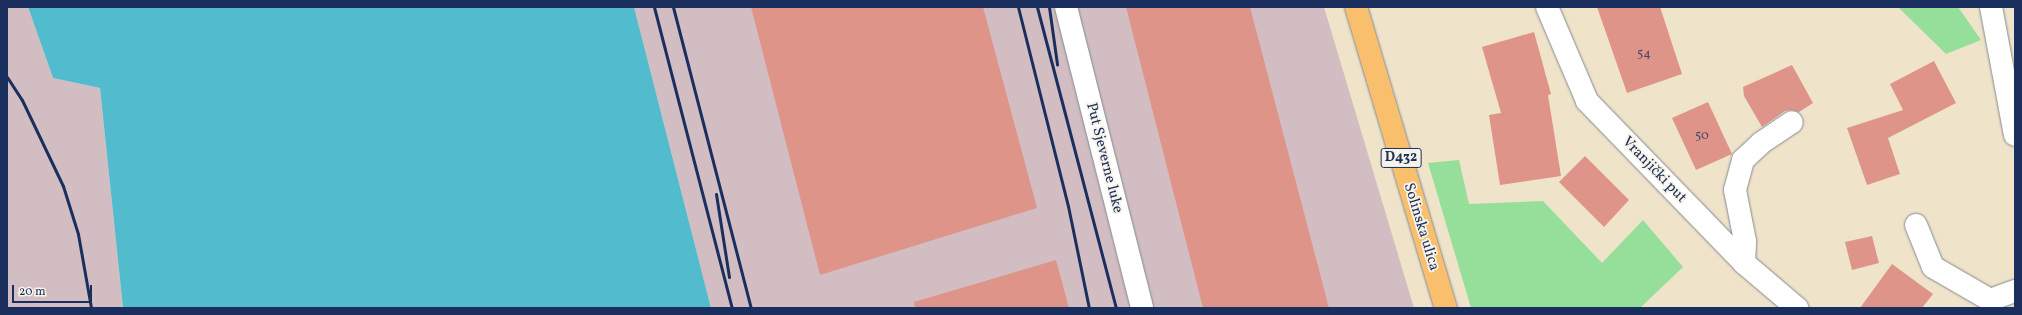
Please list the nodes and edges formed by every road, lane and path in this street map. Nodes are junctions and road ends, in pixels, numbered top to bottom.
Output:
1 (1066, 7) edge
2 (1356, 7) edge
3 (1547, 7) edge
4 (1991, 7) edge
5 (1792, 122) dead end
6 (2015, 134) edge
7 (1916, 225) dead end
8 (1744, 263) junction
9 (2015, 291) edge
10 (1142, 308) edge
11 (1446, 308) edge
12 (1797, 308) edge

1 - 10 street, Put Sjeverne luke
2 - 11 main road, Solinska ulica / D432
3 - 8 street, Vranjički put
4 - 6 street
5 - 8 street
7 - 9 street
8 - 12 street, Vranjički put

